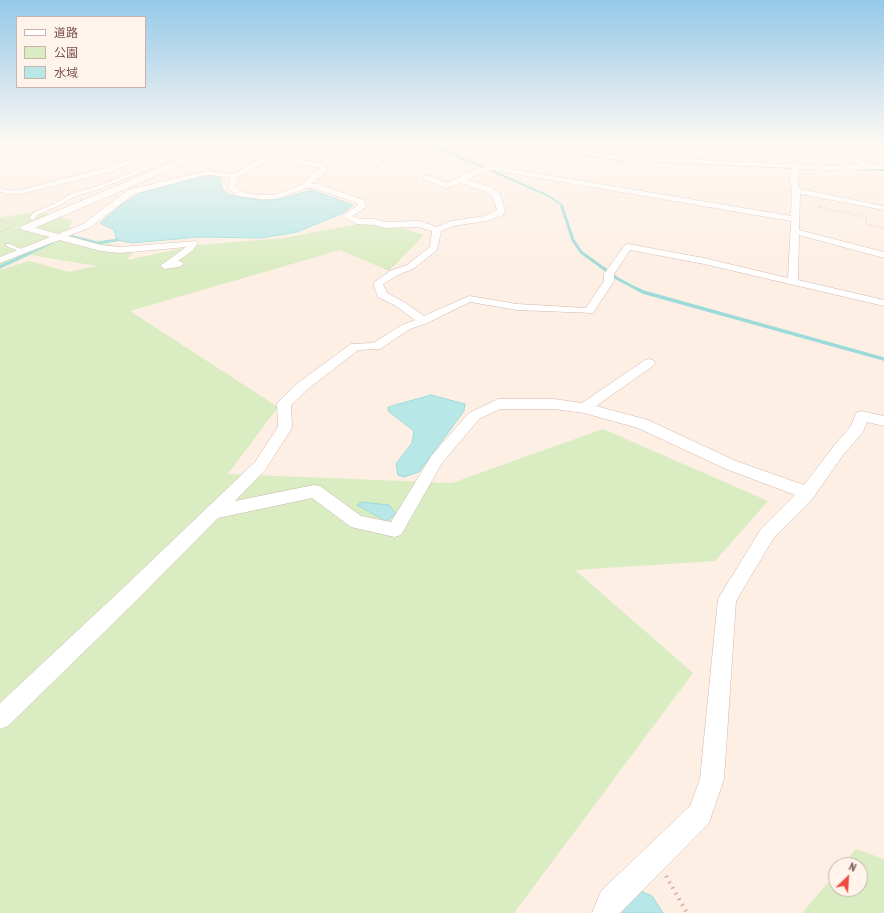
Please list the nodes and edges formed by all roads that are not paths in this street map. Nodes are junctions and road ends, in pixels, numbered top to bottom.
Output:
1 (51, 185) edge
2 (107, 185) edge
3 (128, 185) edge
4 (158, 185) edge
5 (233, 185) edge
6 (474, 185) edge
7 (589, 185) edge
8 (795, 185) edge
9 (306, 186) joint
10 (0, 190) edge
11 (796, 191) junction
12 (884, 208) edge
13 (32, 219) dead end
14 (794, 219) junction
15 (26, 228) joint
16 (436, 230) junction
17 (794, 231) junction
18 (57, 237) junction
19 (8, 245) dead end
20 (23, 251) junction
21 (884, 255) edge
22 (0, 260) edge
23 (179, 264) dead end
24 (793, 281) junction
25 (884, 303) edge
26 (423, 321) junction
27 (649, 363) dead end
28 (584, 408) junction
29 (884, 421) edge
30 (807, 493) junction
31 (215, 512) junction
32 (0, 718) edge
33 (606, 913) edge

1 - 10 street
2 - 13 street
3 - 15 street
4 - 18 street
5 - 9 street
6 - 16 street
7 - 14 street
8 - 11 street
9 - 16 street
11 - 12 street
11 - 14 street
14 - 17 street
15 - 18 street
16 - 26 street
17 - 21 street
17 - 24 street
18 - 20 street
18 - 23 street
19 - 20 lane
20 - 22 street
24 - 25 street
24 - 26 street
26 - 31 street
27 - 28 street
28 - 30 street
28 - 31 street
29 - 30 street
30 - 33 street
31 - 32 street

